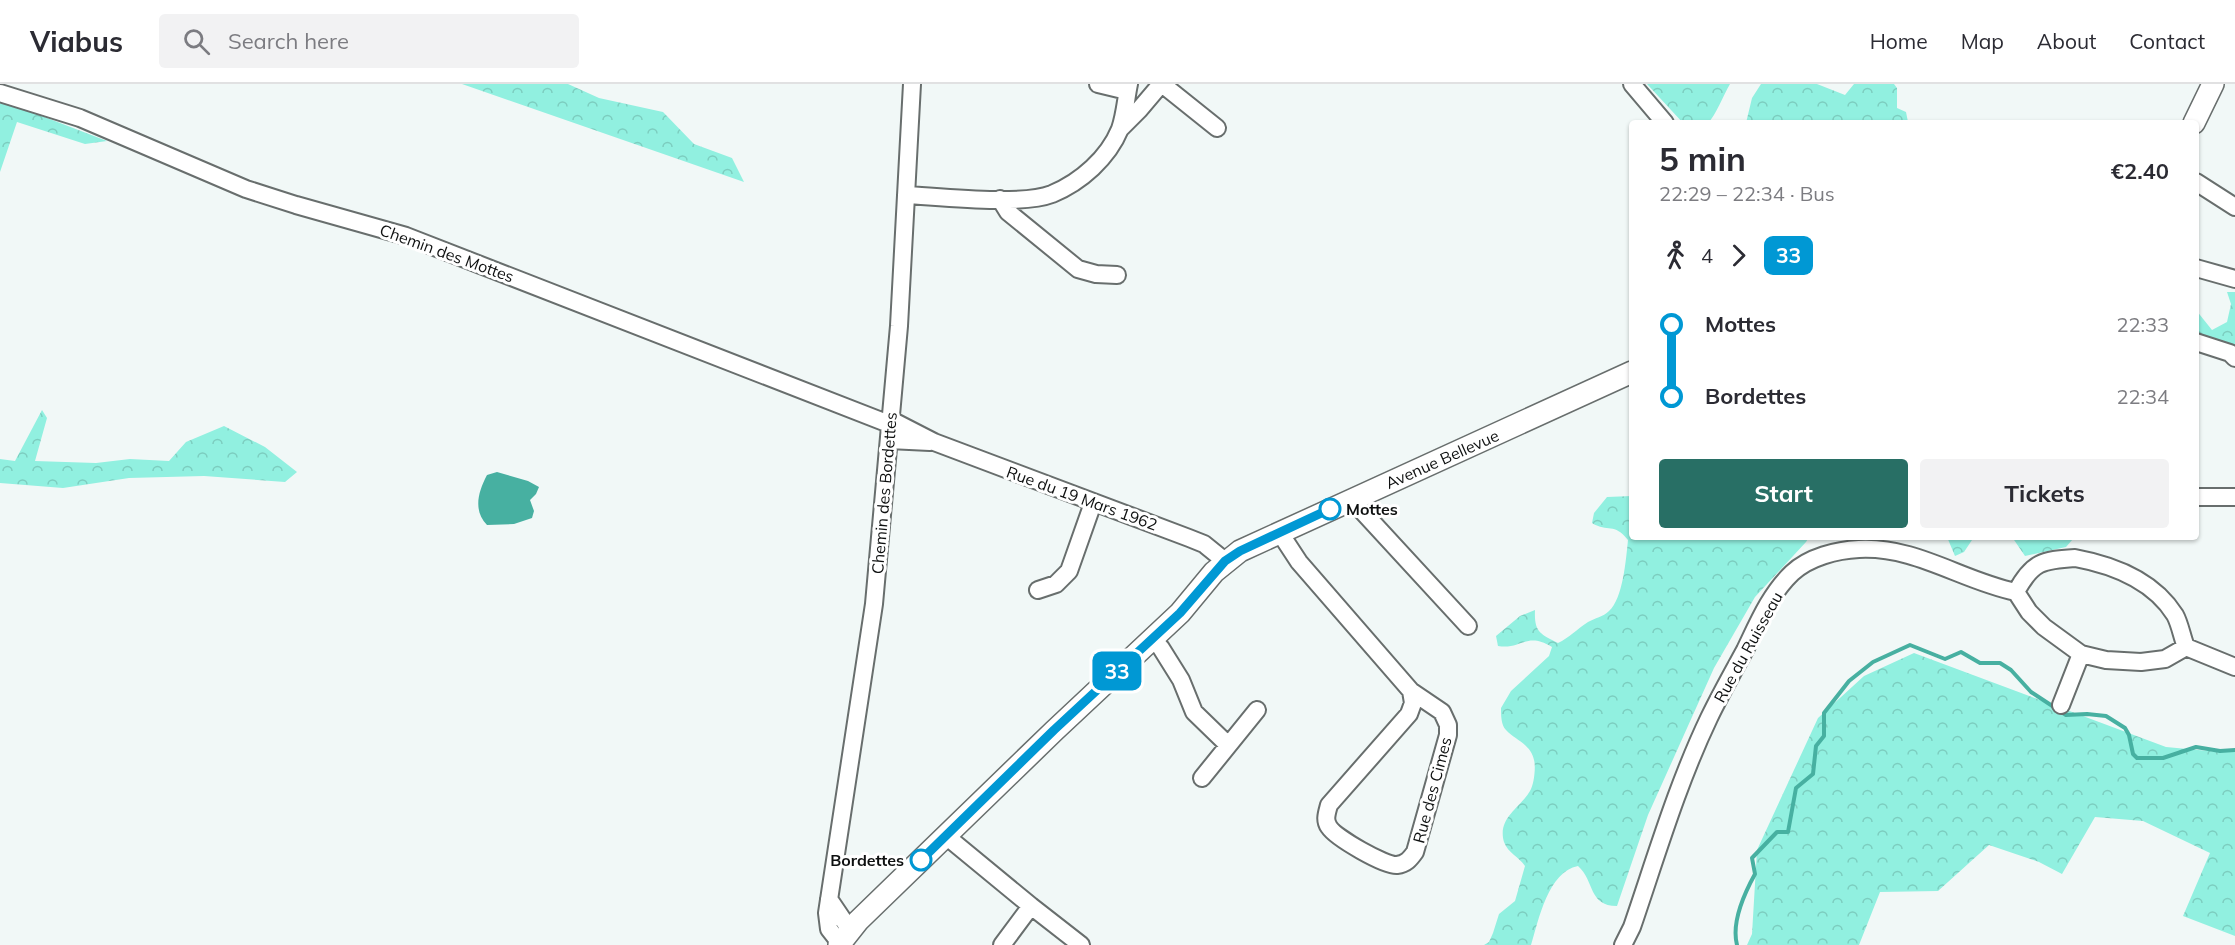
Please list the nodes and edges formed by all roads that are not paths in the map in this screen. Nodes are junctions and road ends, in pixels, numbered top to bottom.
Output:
1 (912, 84) edge
2 (1098, 84) edge
3 (1162, 84) edge
4 (1632, 84) edge
5 (2212, 84) edge
6 (1128, 88) edge
7 (0, 93) edge
8 (1662, 120) edge
9 (2195, 120) edge
10 (1217, 128) dead end
11 (1120, 129) junction
12 (2199, 184) edge
13 (906, 195) junction
14 (1000, 199) junction
15 (2235, 207) edge
16 (2199, 269) edge
17 (1117, 275) dead end
18 (2235, 279) edge
19 (2199, 343) edge
20 (2235, 358) edge
21 (1629, 373) edge
22 (891, 423) junction
23 (889, 440) junction
24 (934, 442) junction
25 (2199, 497) edge
26 (2235, 497) edge
27 (1351, 499) junction
28 (1094, 503) junction
29 (1280, 533) junction
30 (1225, 561) junction
31 (1038, 590) dead end
32 (2016, 592) junction
33 (1468, 626) dead end
34 (1152, 638) junction
35 (2186, 646) junction
36 (2081, 654) junction
37 (2235, 668) edge
38 (1411, 691) junction
39 (2061, 705) dead end
40 (1257, 710) dead end
41 (1228, 745) junction
42 (1202, 778) dead end
43 (946, 836) junction
44 (1030, 906) junction
45 (843, 939) edge
46 (1002, 945) edge
47 (1081, 945) edge
48 (1623, 945) edge

1 - 13 street, Chemin des Bordettes
2 - 6 street
3 - 10 street
3 - 11 street
4 - 8 street
5 - 9 main road
6 - 11 street
7 - 22 street, Chemin des Mottes
11 - 14 street
12 - 15 street
13 - 14 street
13 - 22 street, Chemin des Bordettes
14 - 17 street
16 - 18 street
19 - 20 street
21 - 27 main road, Avenue Bellevue
22 - 23 street, Chemin des Bordettes
22 - 24 street, Rue du 19 Mars 1962
23 - 24 street, Rue du 19 Mars 1962
23 - 45 street, Chemin des Bordettes
24 - 28 street, Rue du 19 Mars 1962
25 - 26 street
27 - 29 main road, Avenue Bellevue
27 - 33 street
28 - 30 street, Rue du 19 Mars 1962
28 - 31 street
29 - 30 main road, Avenue Bellevue
29 - 38 street, Rue des Cimes
30 - 34 main road, Avenue Bellevue
32 - 35 street
32 - 36 street
32 - 48 street, Rue du Ruisseau
34 - 41 street
34 - 43 main road, Avenue Bellevue
35 - 36 street
35 - 37 street
36 - 39 street
38 - 38 street, Rue des Cimes
40 - 41 street
41 - 42 street
43 - 44 street
43 - 45 main road, Avenue Bellevue
44 - 46 street
44 - 47 street

